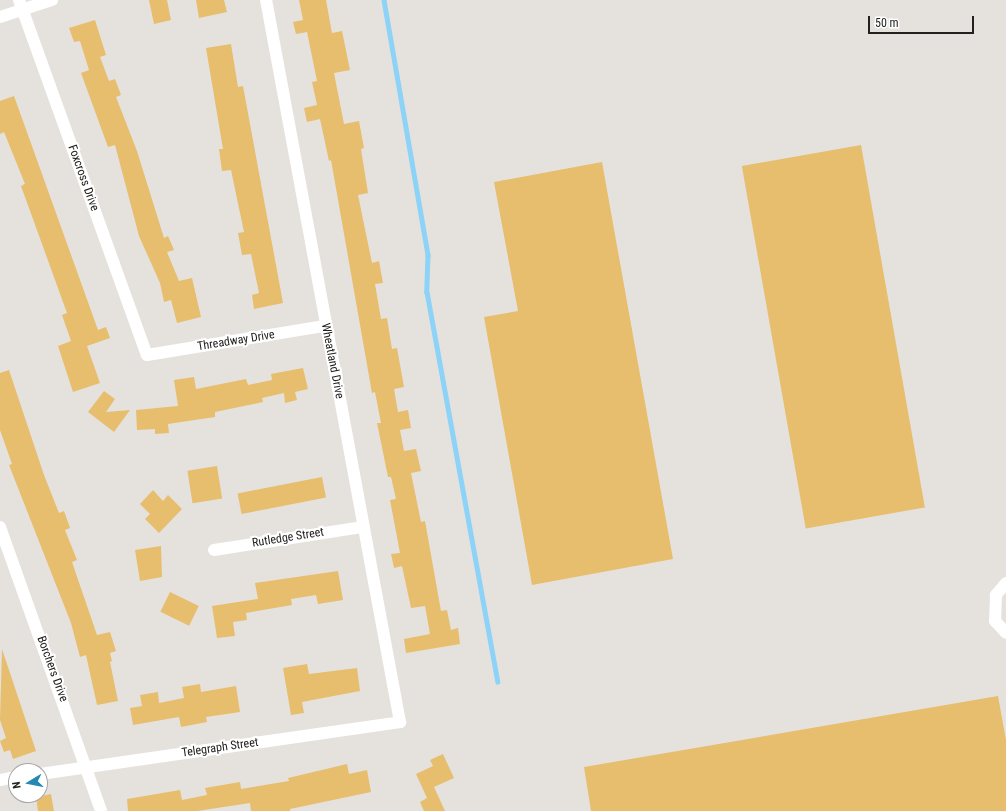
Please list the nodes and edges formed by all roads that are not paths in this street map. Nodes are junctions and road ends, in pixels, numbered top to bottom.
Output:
1 (52, 0) edge
2 (266, 0) edge
3 (21, 5) edge
4 (0, 17) edge
5 (325, 326) junction
6 (147, 355) joint
7 (363, 526) junction
8 (0, 527) edge
9 (214, 550) dead end
10 (1006, 583) edge
11 (1006, 633) edge
12 (400, 722) joint
13 (87, 767) junction
14 (48, 773) edge
15 (101, 811) edge

1 - 3 street
2 - 5 street, Wheatland Drive
3 - 4 street
3 - 6 street, Foxcross Drive
5 - 6 street, Threadway Drive
5 - 7 street, Wheatland Drive
7 - 9 street, Rutledge Street
7 - 12 street, Wheatland Drive
8 - 13 street, Borchers Drive
10 - 11 street
12 - 13 street, Telegraph Street
13 - 14 street, Telegraph Street
13 - 15 street, Borchers Drive

